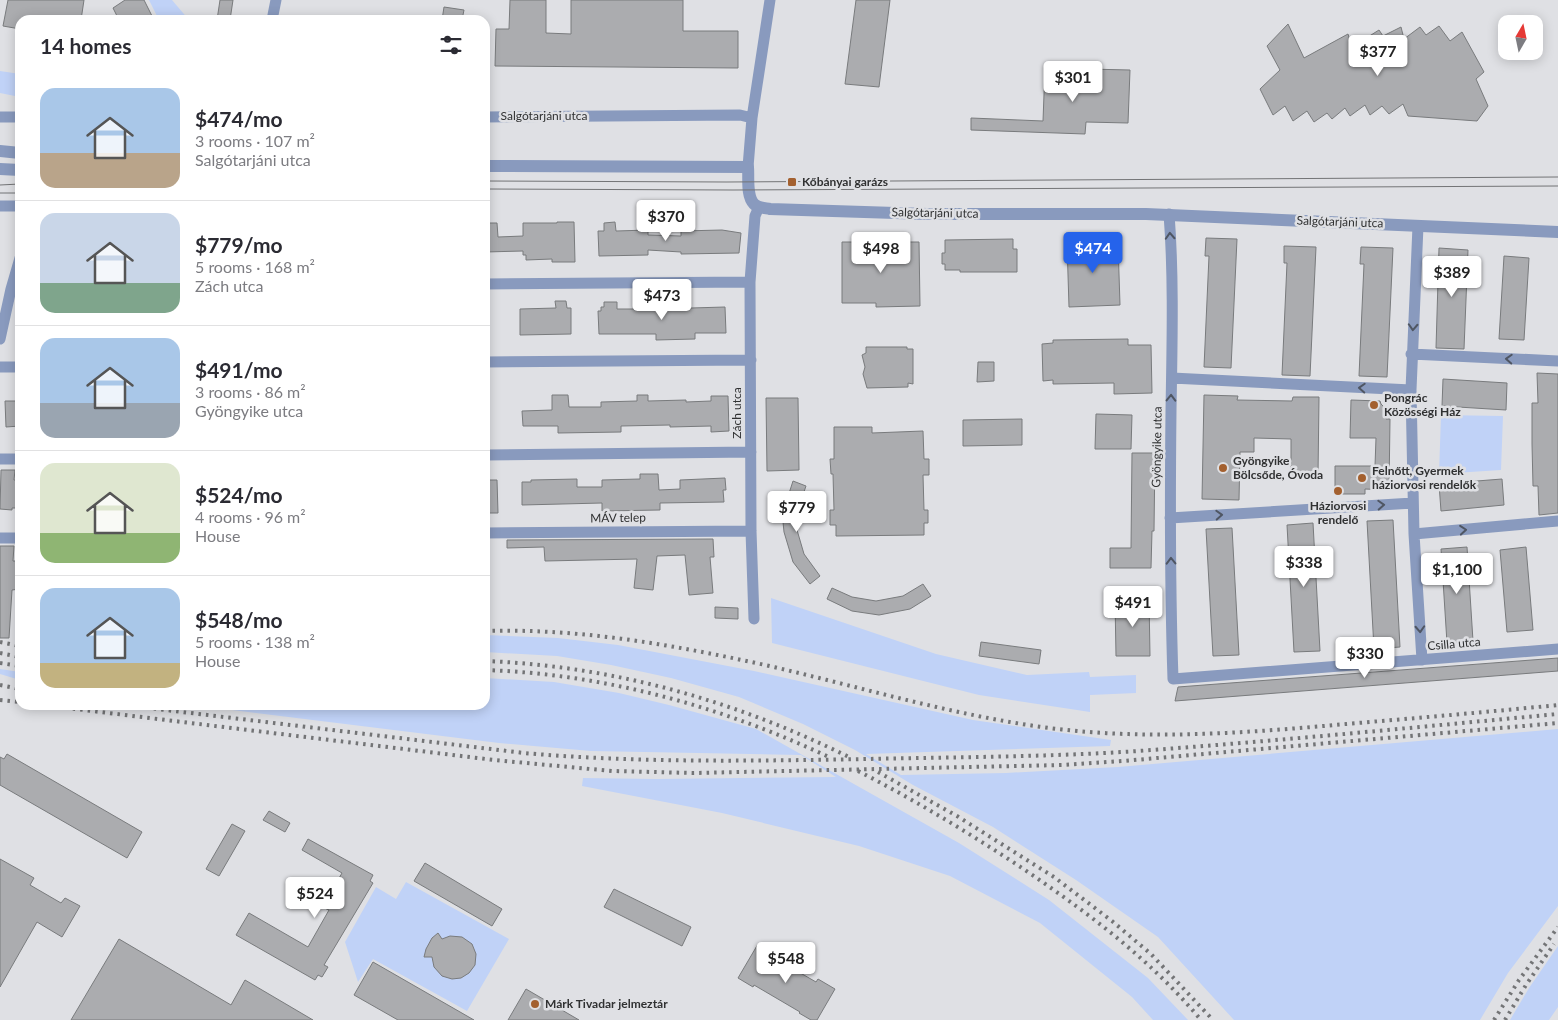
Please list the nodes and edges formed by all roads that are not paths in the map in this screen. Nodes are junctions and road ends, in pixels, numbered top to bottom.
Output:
1 (276, 0) edge
2 (770, 0) edge
3 (273, 15) edge
4 (0, 117) edge
5 (15, 117) edge
6 (490, 117) edge
7 (752, 118) junction
8 (0, 151) edge
9 (15, 152) edge
10 (490, 166) edge
11 (748, 167) junction
12 (0, 170) edge
13 (15, 170) edge
14 (0, 206) edge
15 (15, 206) edge
16 (759, 207) junction
17 (1168, 214) junction
18 (1418, 226) junction
19 (1558, 232) edge
20 (750, 282) junction
21 (490, 284) edge
22 (15, 292) edge
23 (0, 339) edge
24 (1411, 354) junction
25 (751, 360) junction
26 (1558, 361) edge
27 (490, 362) edge
28 (0, 367) edge
29 (15, 367) edge
30 (1172, 378) junction
31 (1411, 390) junction
32 (751, 452) junction
33 (490, 455) edge
34 (0, 459) edge
35 (15, 459) edge
36 (1413, 503) junction
37 (1170, 518) junction
38 (1558, 521) edge
39 (751, 531) junction
40 (490, 534) edge
41 (1414, 534) junction
42 (0, 538) edge
43 (15, 538) edge
44 (754, 619) dead end
45 (1558, 649) edge
46 (1422, 660) junction
47 (1173, 679) joint

1 - 3 street
2 - 7 street
4 - 5 street
6 - 7 street, Salgótarjáni utca
7 - 11 street
8 - 9 street
10 - 11 street
11 - 16 street
12 - 13 street
14 - 15 street
16 - 17 street, Salgótarjáni utca
16 - 20 street, Zách utca
17 - 18 street, Salgótarjáni utca
30 -> 17 street, Gyöngyike utca
18 - 19 street, Salgótarjáni utca
18 -> 24 street
20 - 21 street
20 - 25 street, Zách utca
22 - 23 street
26 -> 24 street
24 - 31 street
25 - 27 street
25 - 32 street, Zách utca
28 - 29 street
31 -> 30 street
37 -> 30 street, Gyöngyike utca
31 - 36 street
32 - 33 street
32 - 39 street, Zách utca
34 - 35 street
37 -> 36 street
36 - 41 street
47 -> 37 street, Gyöngyike utca
41 -> 38 street
39 - 40 street, MÁV telep
39 - 44 street, Zách utca
41 -> 46 street
42 - 43 street
45 - 46 street, Csilla utca
46 - 47 street, Csilla utca

